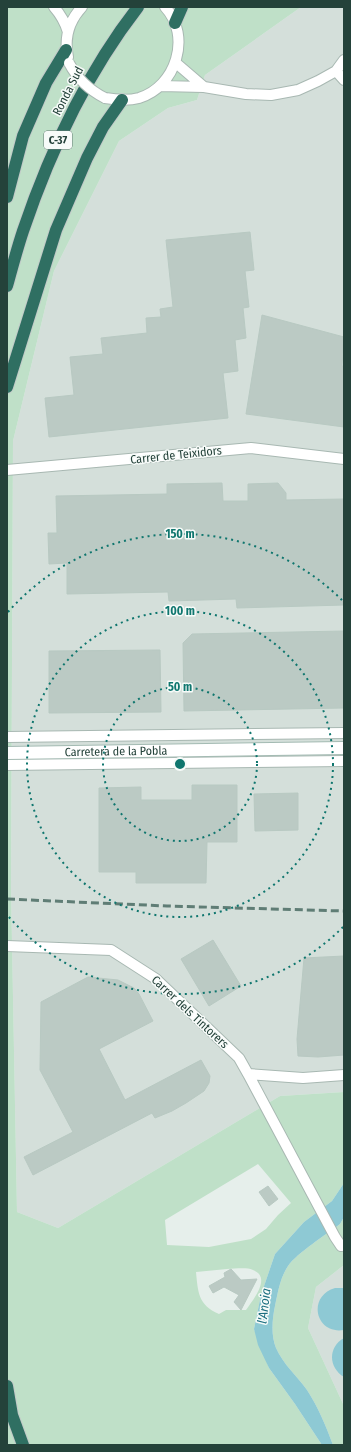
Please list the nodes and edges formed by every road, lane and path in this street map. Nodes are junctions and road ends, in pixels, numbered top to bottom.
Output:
1 (54, 7) edge
2 (82, 7) edge
3 (138, 7) edge
4 (182, 7) edge
5 (166, 8) edge
6 (175, 23) junction
7 (68, 32) junction
8 (66, 50) junction
9 (344, 60) edge
10 (176, 63) junction
11 (336, 71) junction
12 (344, 80) edge
13 (161, 86) junction
14 (204, 87) junction
15 (122, 100) junction
16 (7, 197) edge
17 (7, 286) edge
18 (7, 387) edge
19 (344, 459) edge
20 (7, 470) edge
21 (344, 733) edge
22 (7, 737) edge
23 (344, 748) edge
24 (7, 753) edge
25 (344, 761) edge
26 (7, 765) edge
27 (8, 946) edge
28 (248, 1074) junction
29 (344, 1075) edge
30 (341, 1246) dead end
31 (7, 1386) edge
32 (23, 1445) edge

1 - 7 street
2 - 7 street
3 - 17 highway, Ronda Sud / C-37
4 - 6 highway
5 - 6 street
6 - 10 street
7 - 8 street
8 - 15 street, bridge
8 - 16 highway, C-37
9 - 11 street
10 - 13 street
10 - 14 street
11 - 12 street
11 - 14 street
13 - 14 street
13 - 15 street
15 - 18 highway
19 - 20 street, Carrer de Teixidors
21 - 22 street, Carretera de la Pobla
23 - 24 street, Carretera de la Pobla
25 - 26 street, Carretera de la Pobla
27 - 28 street, Carrer dels Tintorers
28 - 29 street
28 - 30 street, Carrer dels Tintorers
31 - 32 highway

